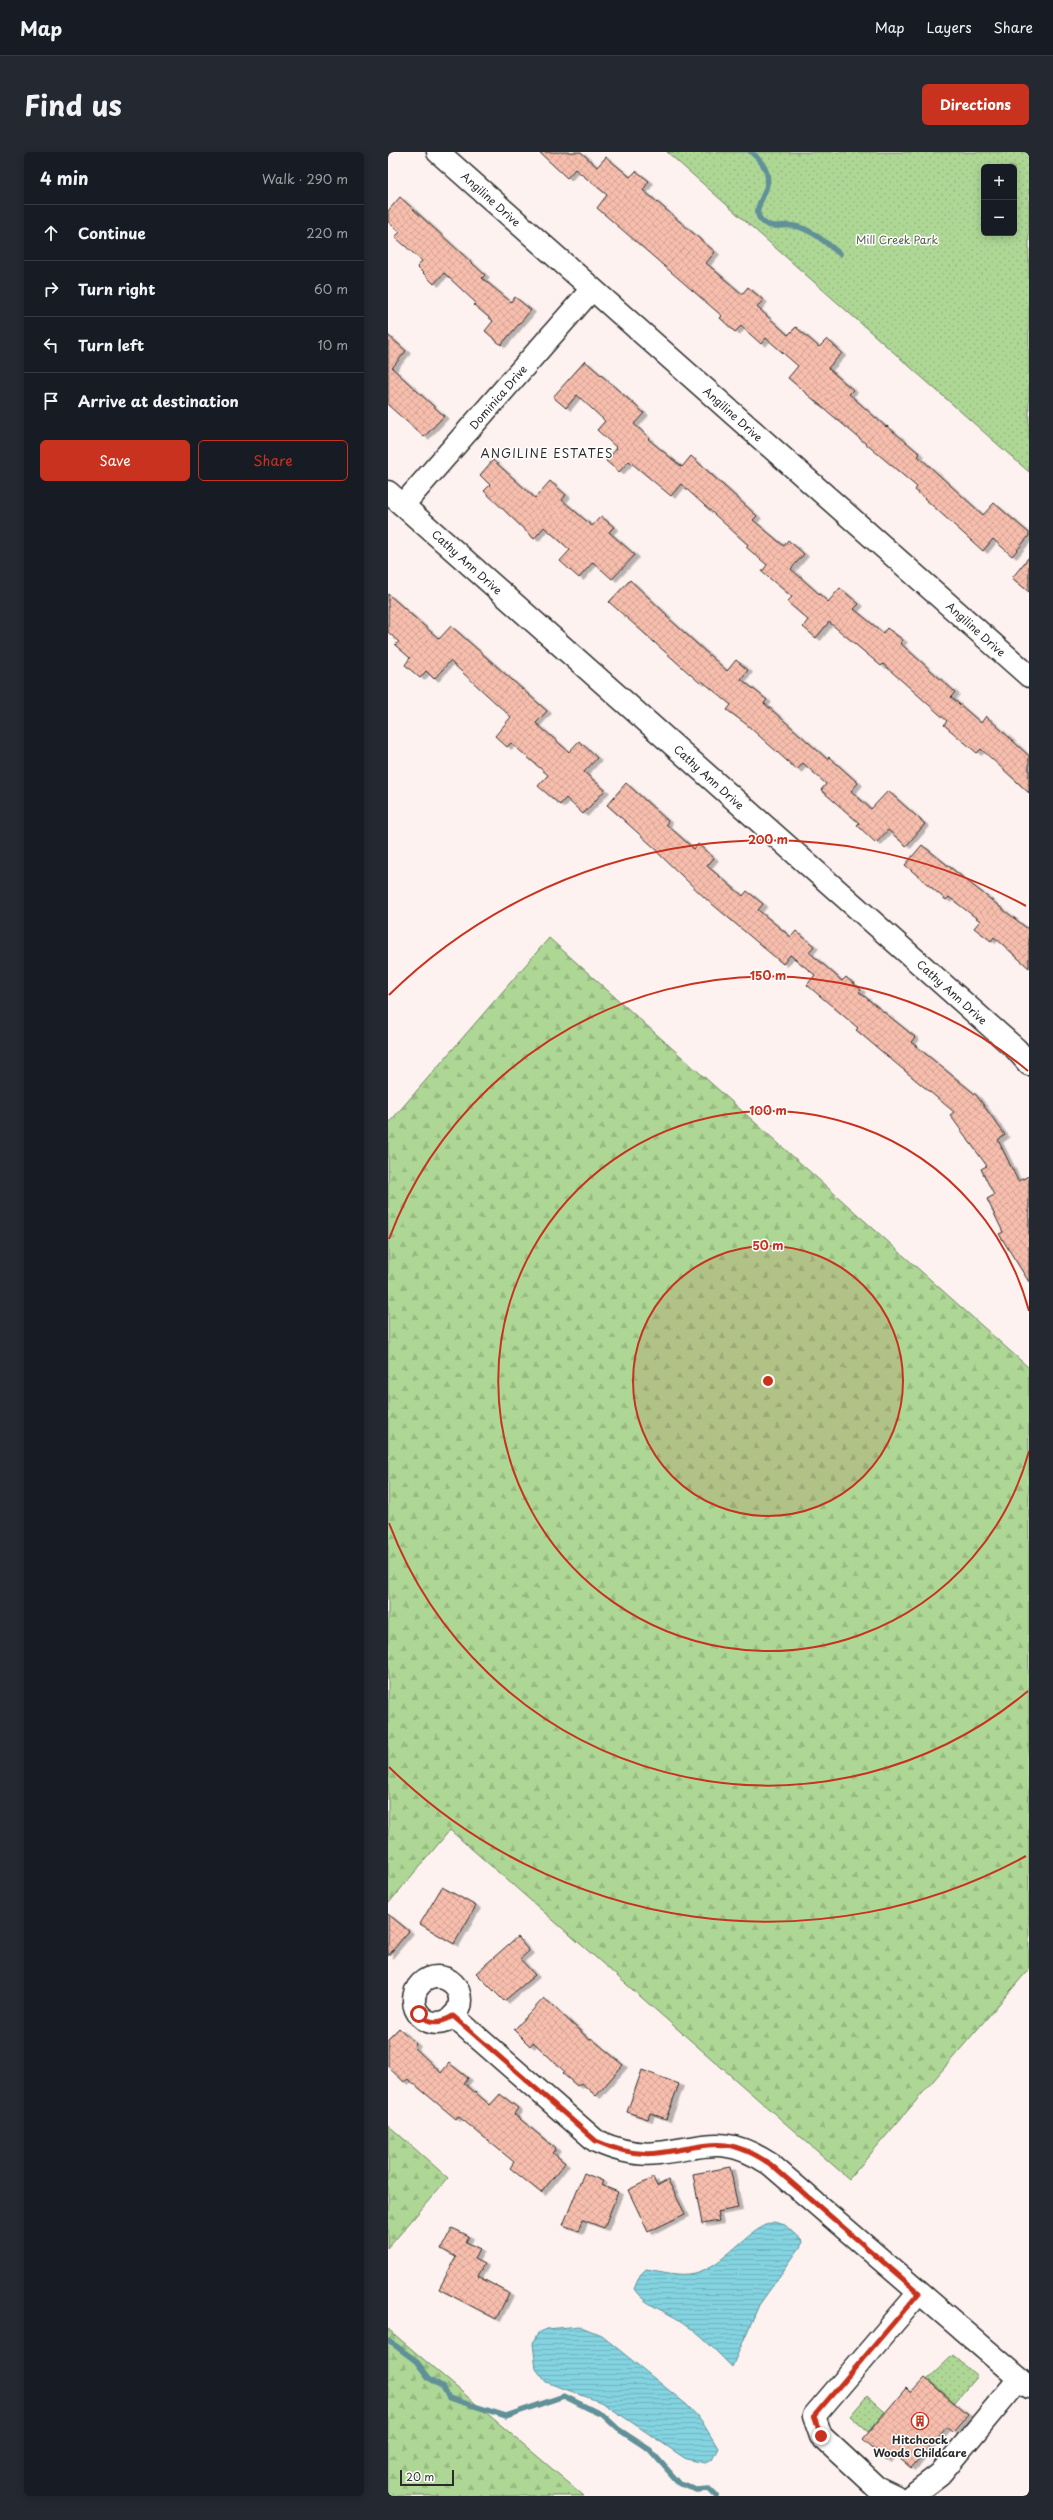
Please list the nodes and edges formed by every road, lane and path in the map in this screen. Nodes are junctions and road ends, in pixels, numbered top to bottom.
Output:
1 (438, 152) edge
2 (592, 289) junction
3 (395, 499) edge
4 (1029, 676) edge
5 (1029, 1064) edge
6 (453, 2016) dead end
7 (919, 2293) junction
8 (1024, 2383) edge
9 (895, 2496) edge
10 (911, 2496) edge

1 - 2 street, Angiline Drive
2 - 3 street, Dominica Drive
2 - 4 street, Angiline Drive
3 - 5 street, Cathy Ann Drive
6 - 7 street
7 - 8 street
7 - 9 street
8 - 10 street

